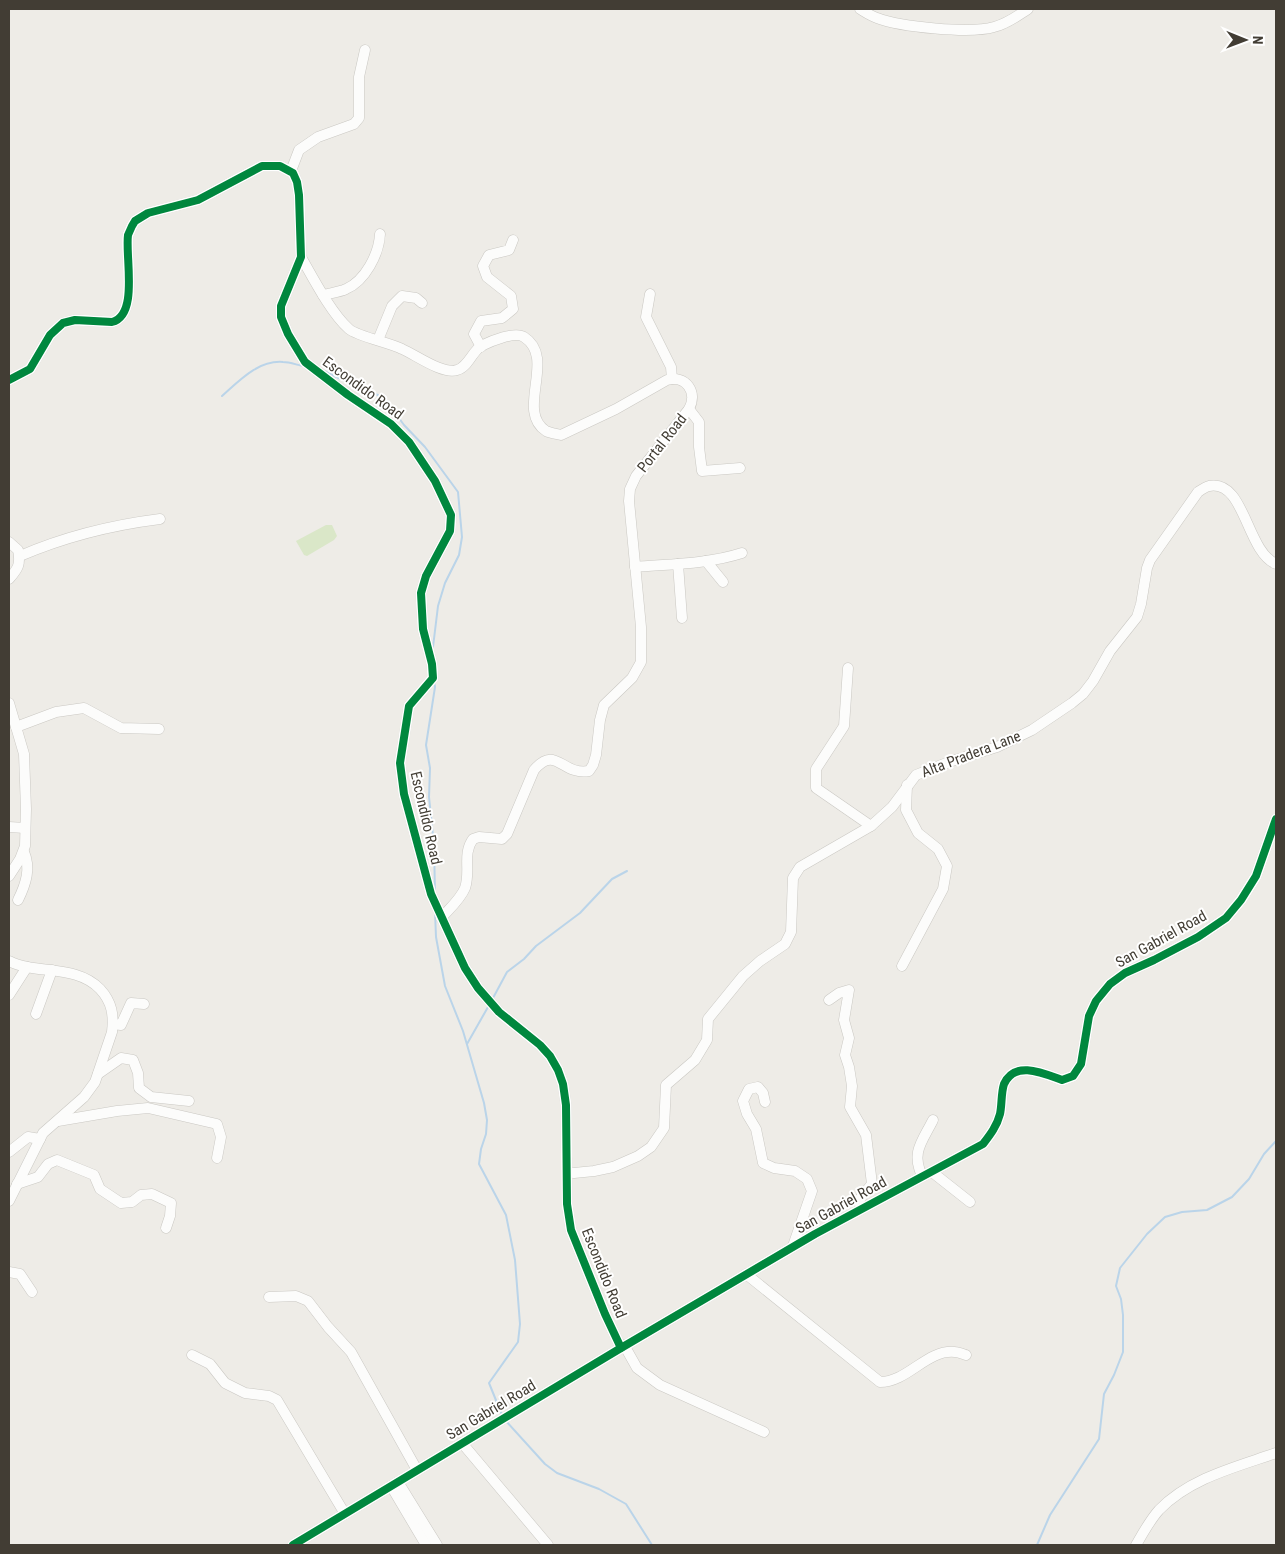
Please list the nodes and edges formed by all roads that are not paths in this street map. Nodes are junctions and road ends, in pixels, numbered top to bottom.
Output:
1 (860, 9) edge
2 (1028, 9) edge
3 (365, 50) dead end
4 (291, 171) junction
5 (380, 234) dead end
6 (513, 240) dead end
7 (301, 257) junction
8 (650, 294) dead end
9 (324, 295) junction
10 (422, 303) dead end
11 (378, 340) junction
12 (481, 347) junction
13 (672, 378) junction
14 (9, 380) edge
15 (689, 409) junction
16 (740, 468) dead end
17 (160, 519) dead end
18 (9, 542) edge
19 (742, 553) dead end
20 (20, 556) junction
21 (706, 561) junction
22 (678, 564) junction
23 (1276, 564) edge
24 (635, 567) junction
25 (9, 579) edge
26 (722, 582) dead end
27 (682, 618) dead end
28 (848, 668) dead end
29 (9, 703) edge
30 (16, 727) junction
31 (159, 730) dead end
32 (907, 786) junction
33 (1276, 819) edge
34 (871, 826) junction
35 (9, 827) edge
36 (26, 828) junction
37 (24, 852) junction
38 (9, 876) edge
39 (18, 900) dead end
40 (441, 918) junction
41 (9, 961) edge
42 (27, 966) junction
43 (902, 966) dead end
44 (52, 970) junction
45 (9, 995) edge
46 (829, 1000) dead end
47 (144, 1004) dead end
48 (36, 1014) dead end
49 (113, 1024) junction
50 (98, 1074) junction
51 (188, 1101) dead end
52 (765, 1102) dead end
53 (933, 1120) dead end
54 (57, 1121) junction
55 (40, 1139) junction
56 (9, 1152) edge
57 (217, 1158) dead end
58 (568, 1172) junction
59 (927, 1174) junction
60 (17, 1184) junction
61 (9, 1201) edge
62 (970, 1202) dead end
63 (861, 1209) junction
64 (166, 1228) dead end
65 (794, 1246) junction
66 (9, 1272) edge
67 (746, 1274) junction
68 (32, 1292) dead end
69 (269, 1297) dead end
70 (622, 1346) junction
71 (192, 1355) dead end
72 (966, 1355) dead end
73 (764, 1432) dead end
74 (462, 1443) junction
75 (1276, 1453) edge
76 (417, 1470) junction
77 (394, 1484) junction
78 (345, 1514) junction
79 (293, 1545) edge
80 (426, 1545) edge
81 (436, 1545) edge
82 (548, 1545) edge
83 (1136, 1545) edge

1 - 2 street
3 - 4 street
4 - 7 street, Escondido Road
4 - 14 street
5 - 9 street
6 - 12 street
7 - 9 street
7 - 40 street, Escondido Road
8 - 13 street
9 - 11 street
10 - 11 street
11 - 12 street
12 - 13 street
13 - 15 street, Portal Road
15 - 16 street
15 - 24 street, Portal Road
17 - 20 street
18 - 20 street
19 - 21 street
20 - 25 street
21 - 22 street
21 - 26 street
22 - 24 street
22 - 27 street
23 - 32 street, Alta Pradera Lane
24 - 40 street, Portal Road
28 - 34 street
29 - 30 street
30 - 31 street
30 - 36 street
32 - 34 street, Alta Pradera Lane
32 - 43 street
33 - 59 street, San Gabriel Road
34 - 58 street, Alta Pradera Lane
35 - 36 street
36 - 37 street
37 - 38 street
37 - 39 street
40 - 58 street, Escondido Road
41 - 42 street
42 - 44 street
42 - 45 street
44 - 48 street
44 - 49 street
46 - 63 street
47 - 49 street
49 - 50 street
50 - 51 street
50 - 54 street
52 - 65 street
53 - 59 street
54 - 55 street
54 - 57 street
55 - 56 street
55 - 60 street
58 - 70 street, Escondido Road
59 - 62 street
59 - 63 street, San Gabriel Road
60 - 61 street
60 - 64 street
63 - 65 street, San Gabriel Road
65 - 67 street, San Gabriel Road
66 - 68 street
67 - 70 street, San Gabriel Road
67 - 72 street
69 - 76 street
70 - 73 street, Escondido Road
70 - 74 street, San Gabriel Road
71 - 78 street
74 - 76 street, San Gabriel Road
74 - 82 street
75 - 83 street
76 - 77 street, San Gabriel Road
77 - 78 street, San Gabriel Road
77 - 80 street
77 - 81 street
78 - 79 street, San Gabriel Road

